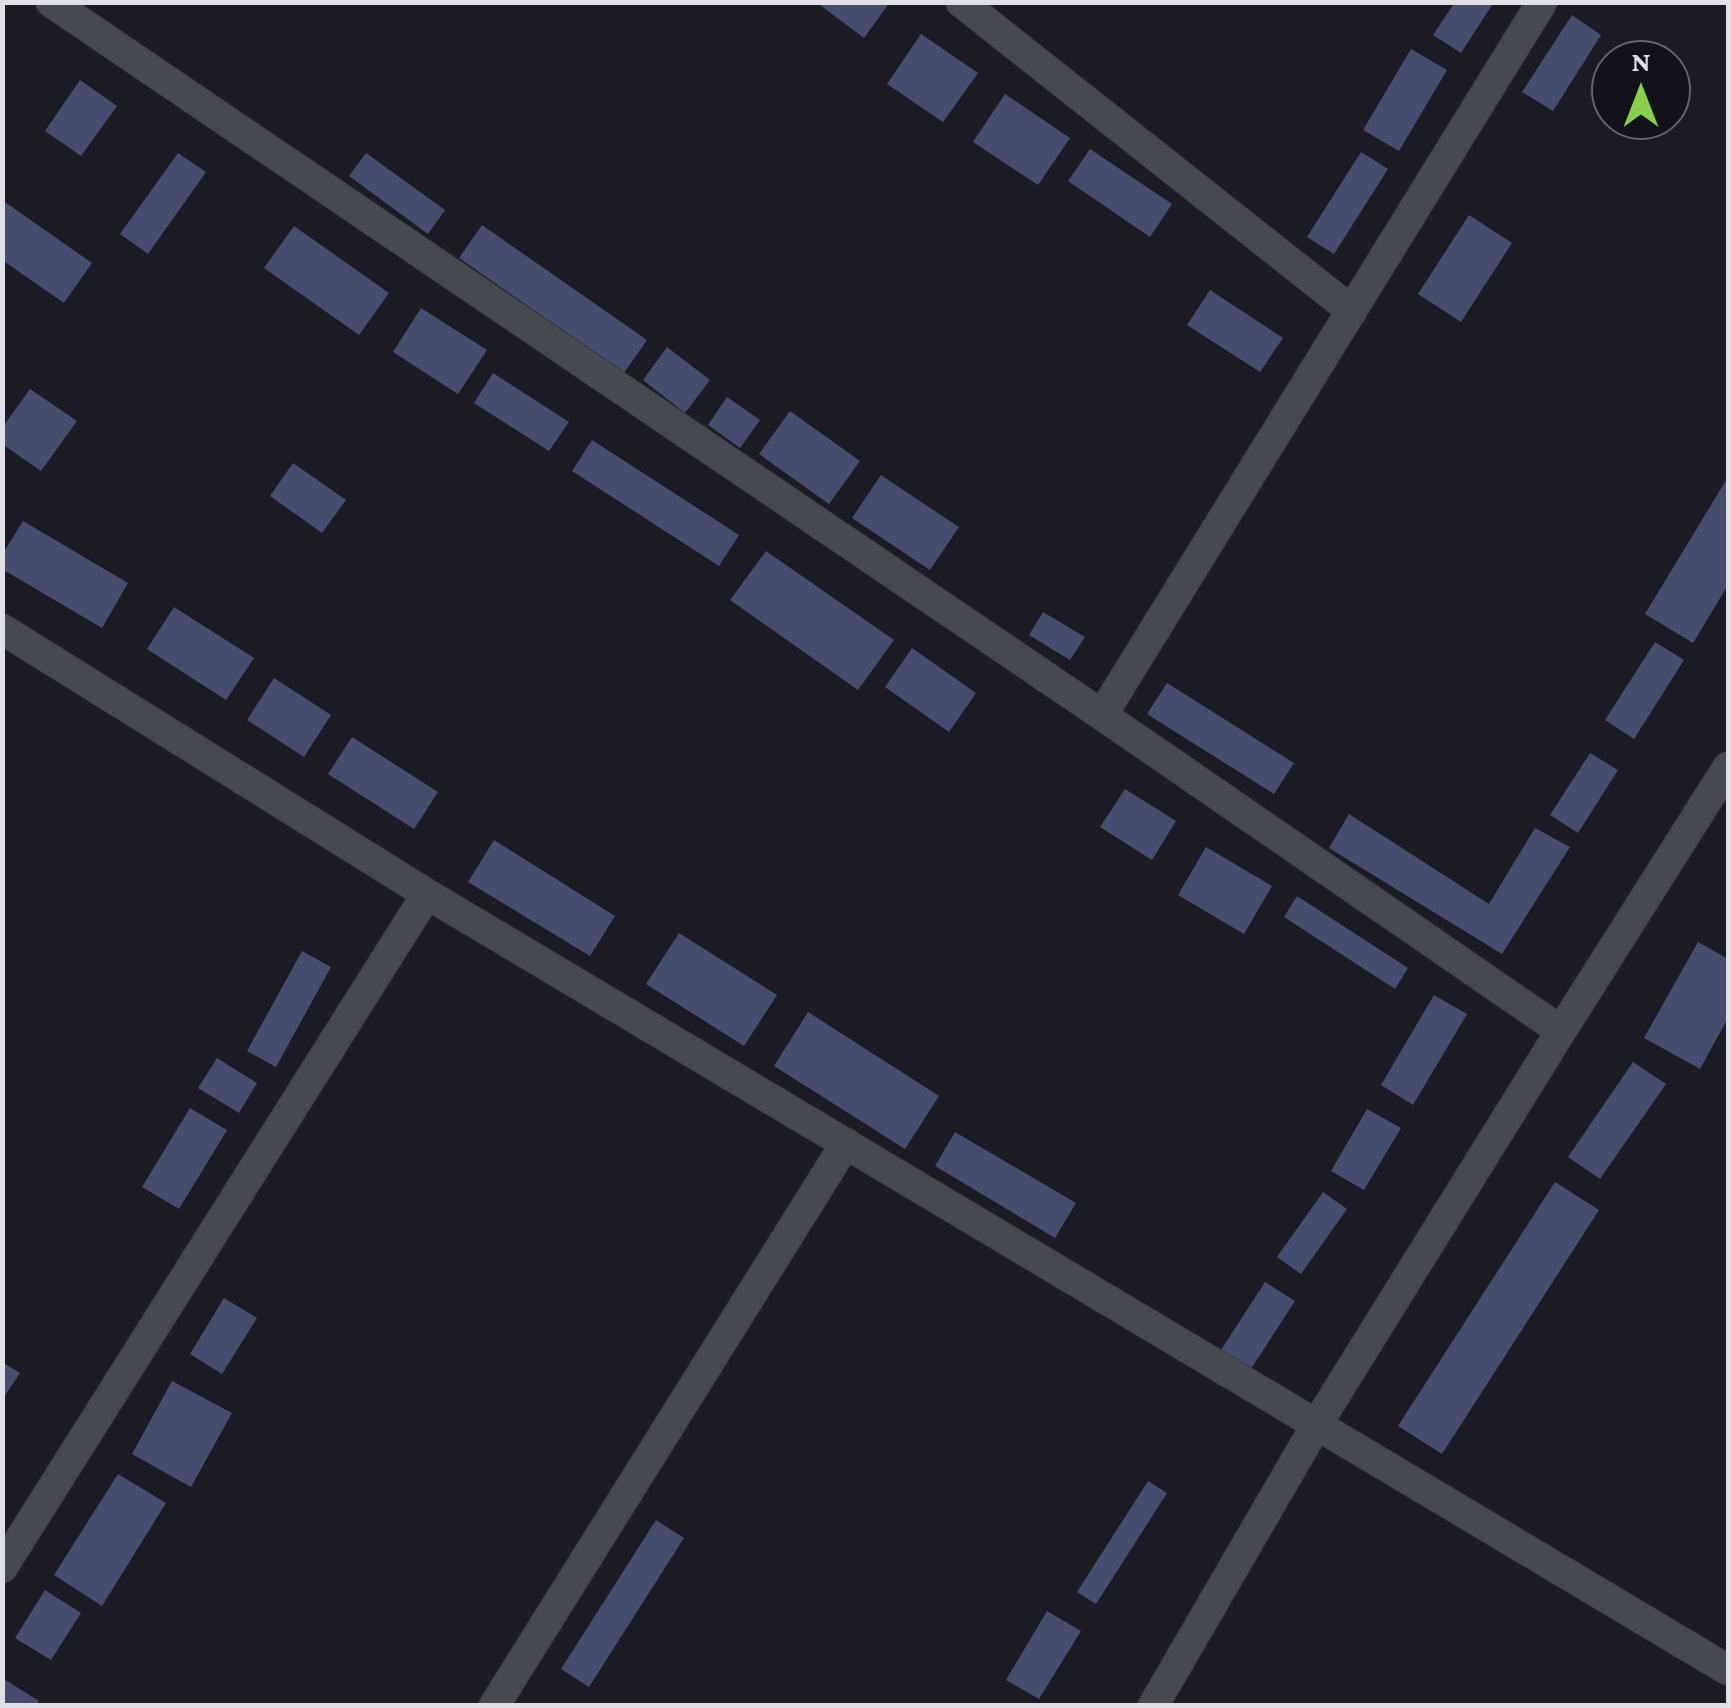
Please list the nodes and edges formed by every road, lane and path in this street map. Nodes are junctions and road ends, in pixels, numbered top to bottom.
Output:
1 (51, 2) edge
2 (961, 2) edge
3 (1542, 2) edge
4 (1352, 311) junction
5 (2, 629) edge
6 (1102, 716) junction
7 (1728, 768) edge
8 (427, 894) junction
9 (1561, 1031) junction
10 (846, 1143) junction
11 (1317, 1424) junction
12 (2, 1568) edge
13 (1728, 1670) edge
14 (494, 1706) edge
15 (1153, 1706) edge

1 - 6 street
2 - 4 street
3 - 4 street
4 - 6 street
5 - 8 street
6 - 9 street
7 - 9 street
8 - 10 street
8 - 12 street
9 - 11 street
10 - 11 street
10 - 14 street
11 - 13 street
11 - 15 street

